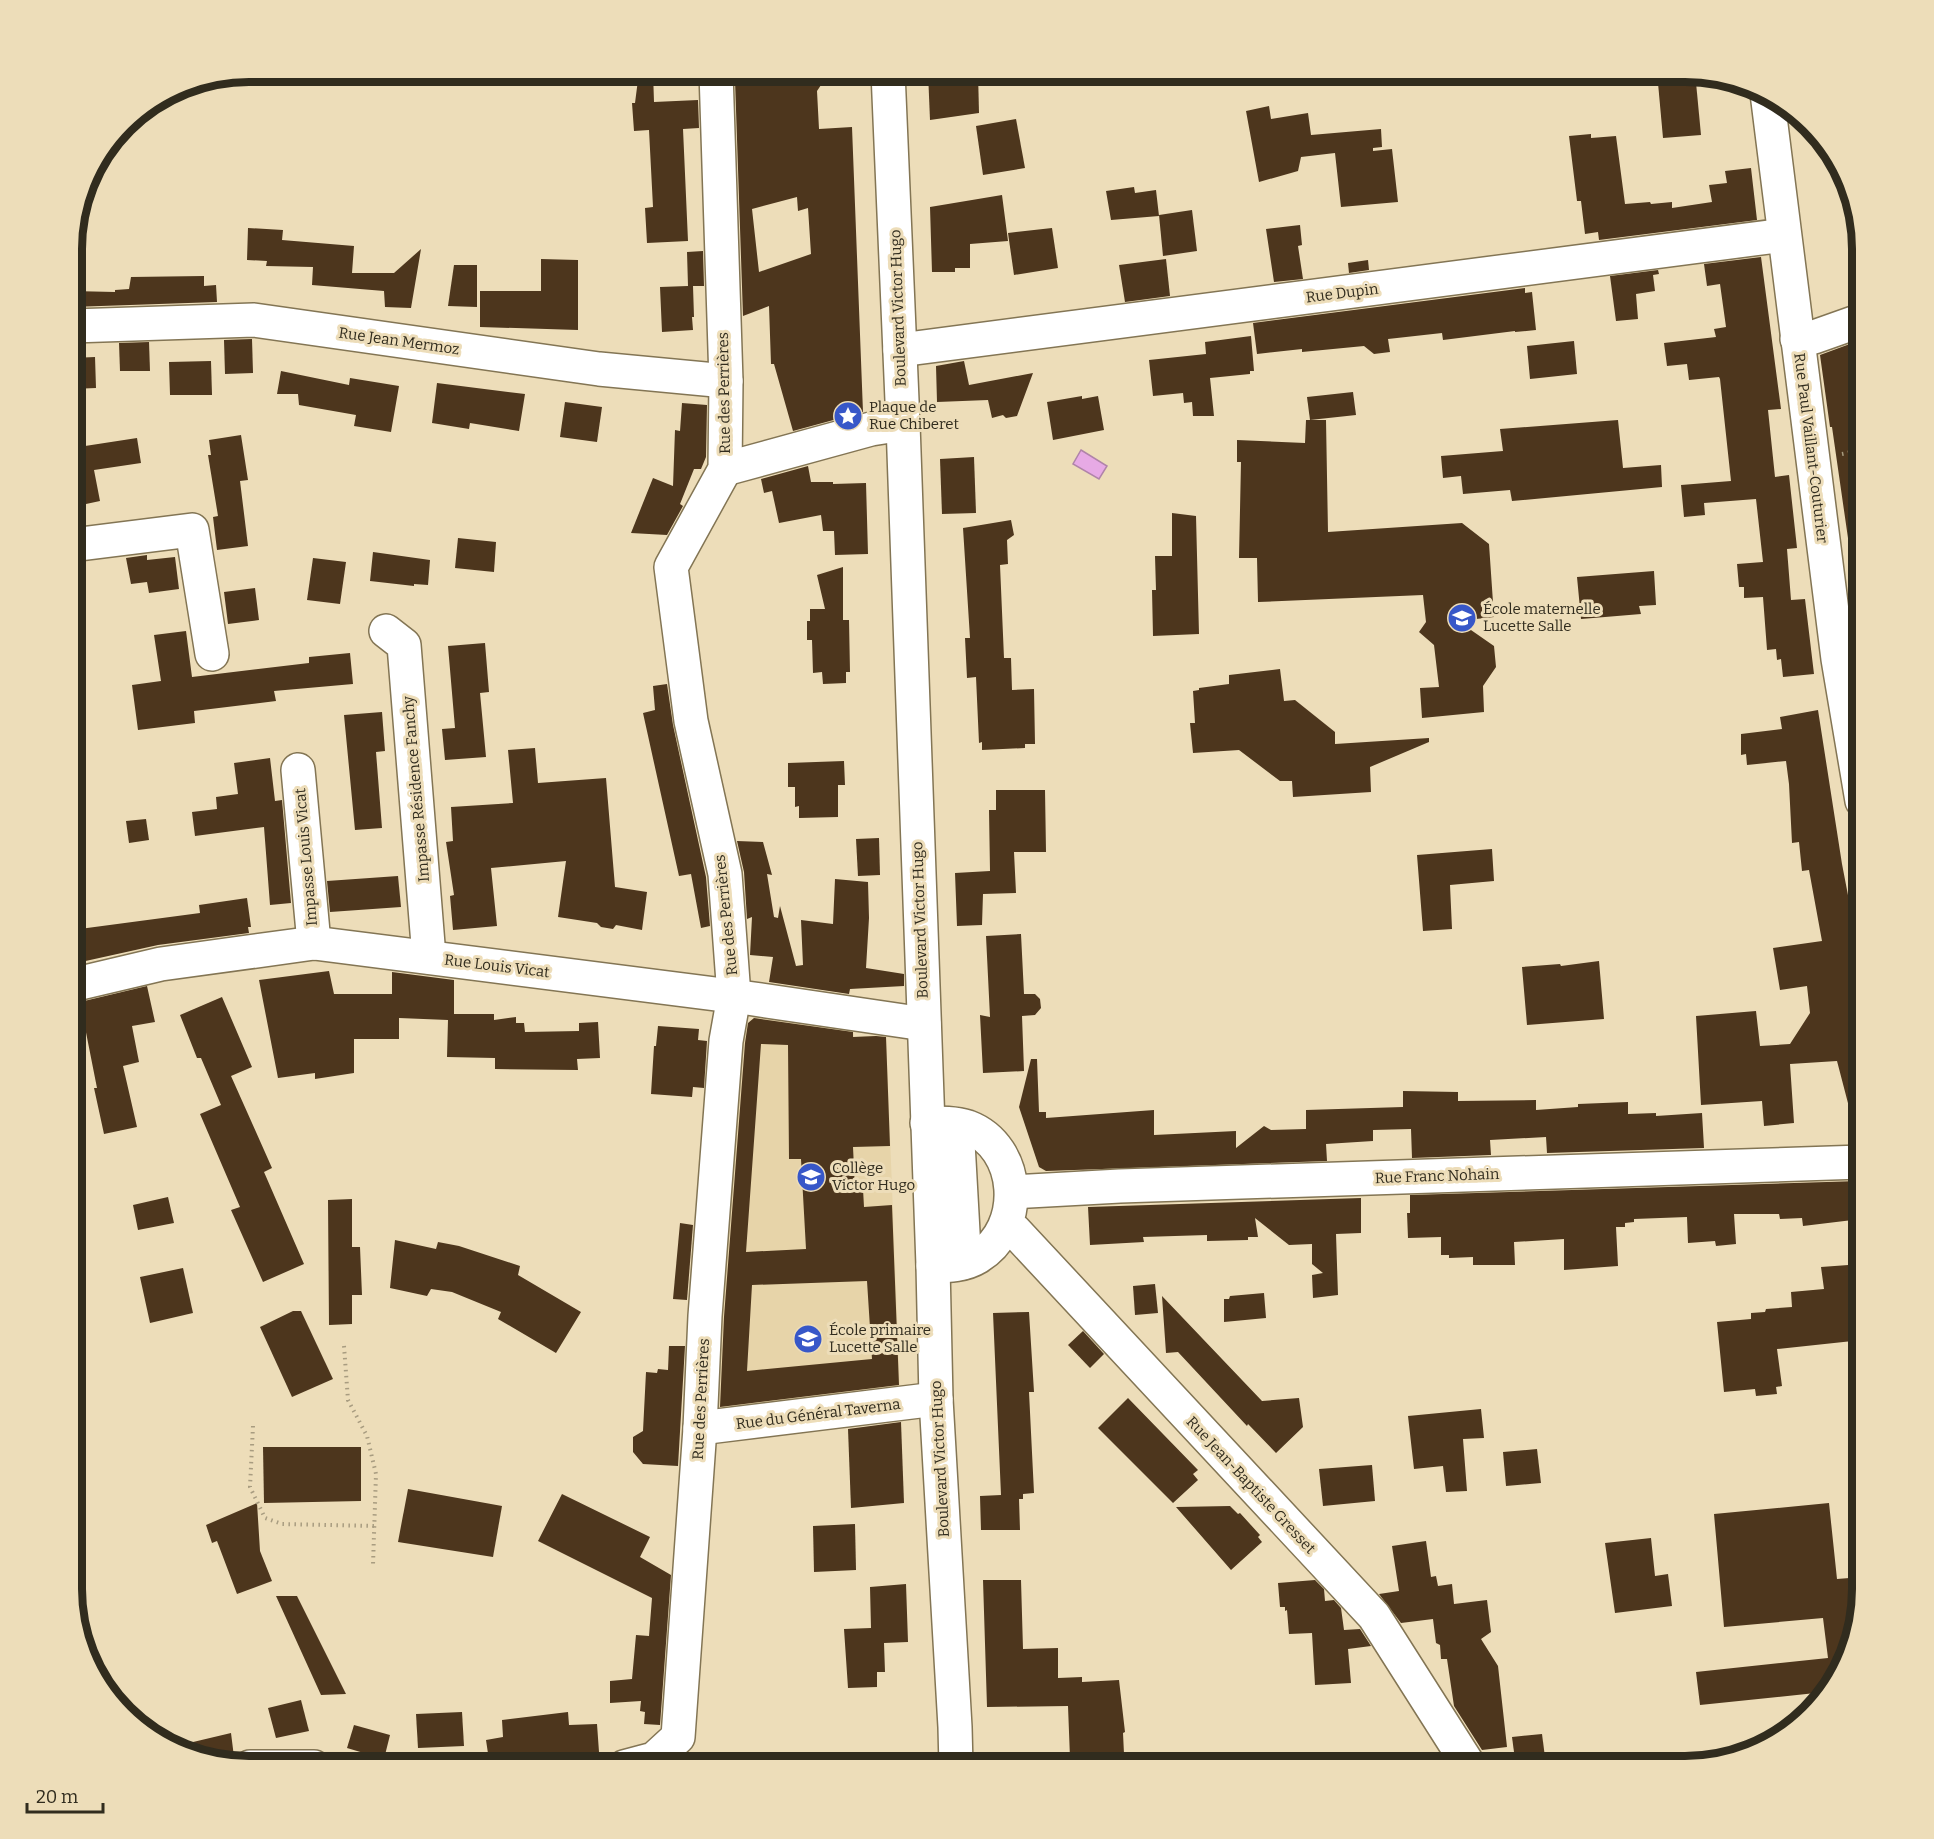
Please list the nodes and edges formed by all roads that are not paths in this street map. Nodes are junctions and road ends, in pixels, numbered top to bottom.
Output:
1 (716, 83) edge
2 (888, 83) edge
3 (1769, 106) edge
4 (1784, 235) junction
5 (1851, 324) edge
6 (83, 326) edge
7 (1797, 339) junction
8 (900, 350) junction
9 (726, 381) junction
10 (903, 424) junction
11 (725, 469) junction
12 (83, 544) edge
13 (386, 630) dead end
14 (212, 654) dead end
15 (1851, 736) edge
16 (298, 770) dead end
17 (314, 943) junction
18 (429, 957) junction
19 (83, 982) edge
20 (734, 996) junction
21 (924, 1024) junction
22 (942, 1124) junction
23 (1852, 1162) edge
24 (1009, 1208) junction
25 (948, 1265) junction
26 (936, 1399) junction
27 (700, 1428) junction
28 (657, 1756) edge
29 (956, 1756) edge
30 (1463, 1756) edge

1 - 9 street, Rue des Perrières
2 - 8 street, Boulevard Victor Hugo
3 - 4 street, Rue Paul Vaillant-Couturier
4 - 7 street, Rue Paul Vaillant-Couturier
4 - 8 street, Rue Dupin
5 - 7 street
6 - 9 street, Rue Jean Mermoz
7 - 15 street, Rue Paul Vaillant-Couturier
8 - 10 street, Boulevard Victor Hugo
9 - 11 street, Rue des Perrières
10 - 11 street
10 - 21 street, Boulevard Victor Hugo
11 - 20 street, Rue des Perrières
12 - 14 street
13 - 18 street, Impasse Résidence Fanchy
16 - 17 street, Impasse Louis Vicat
17 - 18 street, Rue Louis Vicat
17 - 19 street, Rue Louis Vicat
18 - 20 street, Rue Louis Vicat
20 - 21 street, Rue Louis Vicat
20 - 27 street, Rue des Perrières
21 - 22 street, Boulevard Victor Hugo
22 - 24 street
22 - 25 street, Boulevard Victor Hugo
23 - 24 street, Rue Franc Nohain
24 - 25 street
24 - 30 street, Rue Jean-Baptiste Gresset
25 - 26 street, Boulevard Victor Hugo
26 - 27 street, Rue du Général Taverna
26 - 29 street, Boulevard Victor Hugo
27 - 28 street, Rue des Perrières

